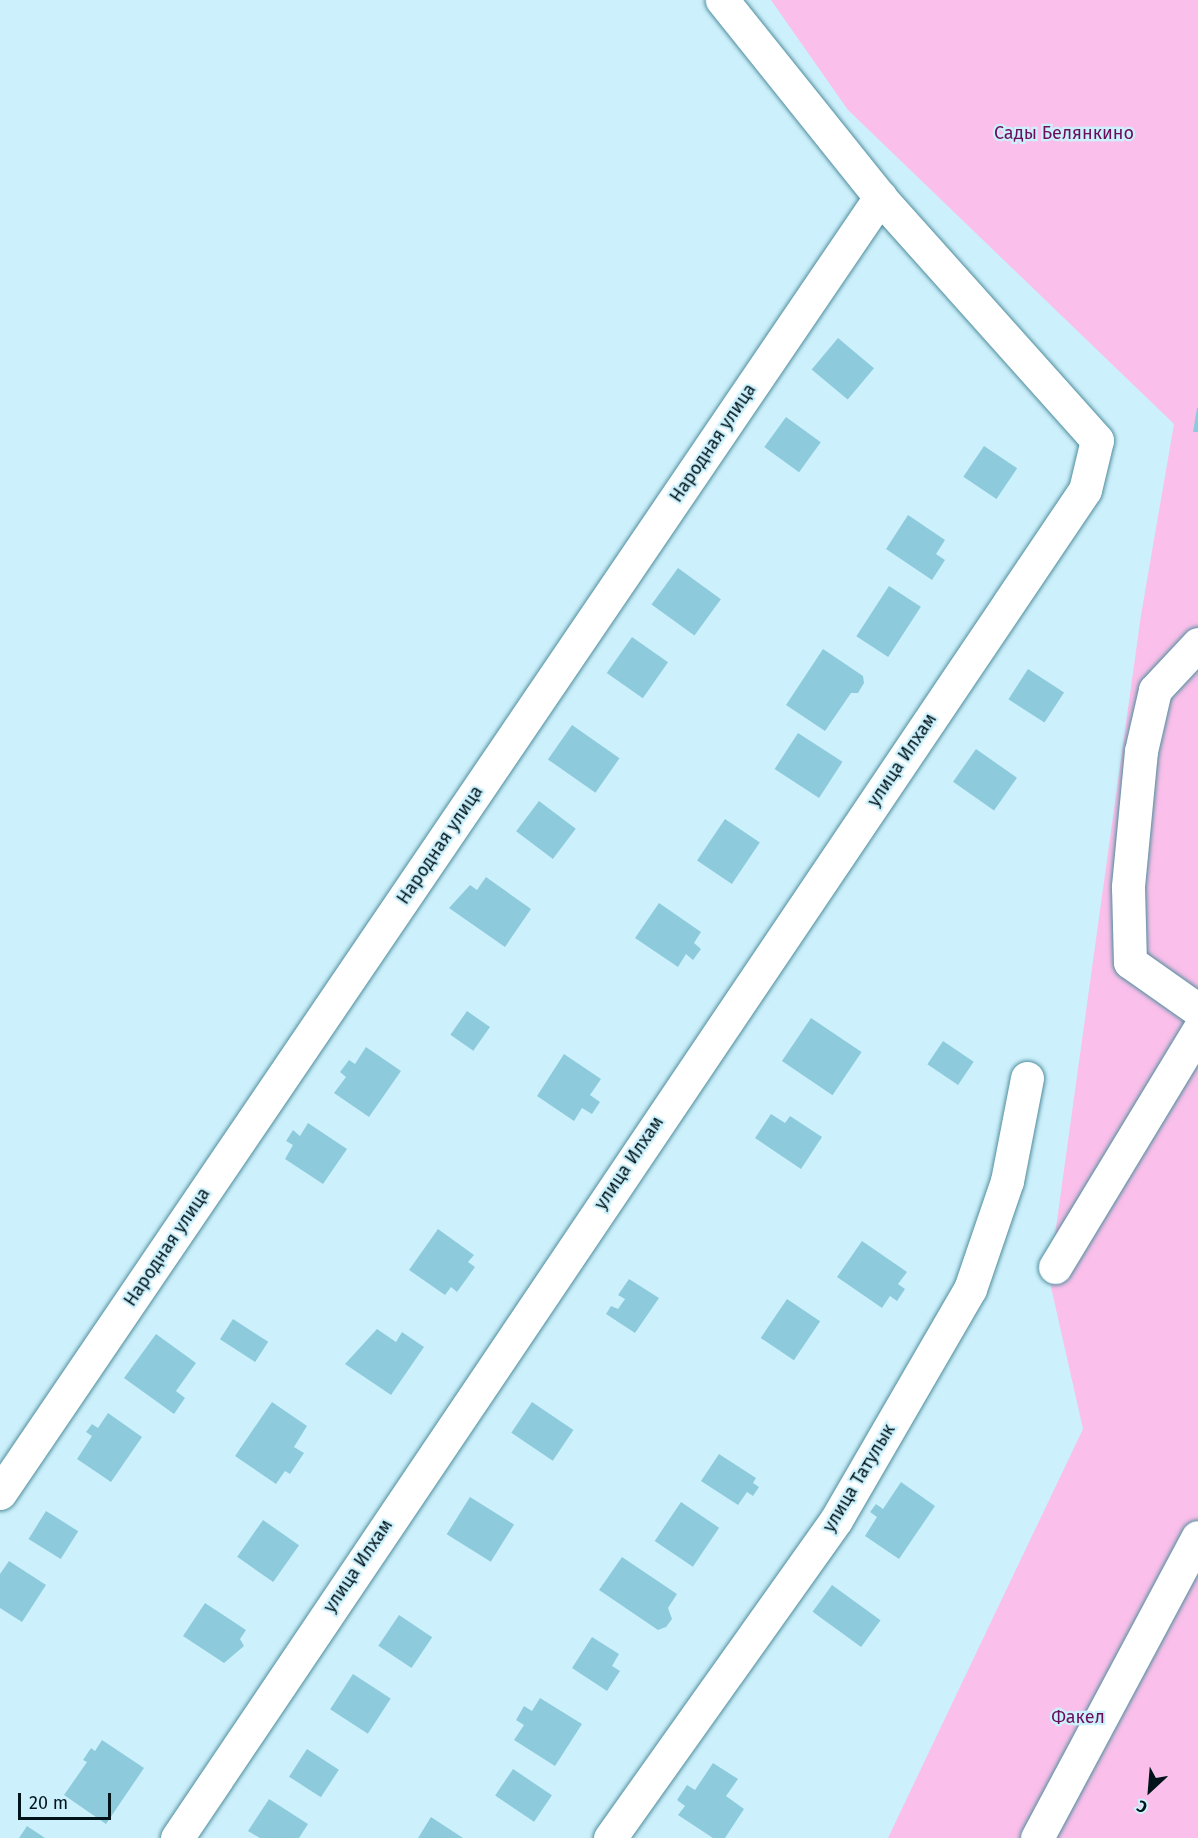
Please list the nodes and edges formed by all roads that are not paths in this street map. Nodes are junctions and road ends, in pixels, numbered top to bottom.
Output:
1 (722, 0) edge
2 (880, 198) junction
3 (1198, 644) edge
4 (1198, 1010) edge
5 (1198, 1031) edge
6 (1027, 1077) dead end
7 (1055, 1267) dead end
8 (0, 1493) edge
9 (1198, 1537) edge
10 (177, 1838) edge
11 (610, 1838) edge
12 (1037, 1838) edge

1 - 2 street
2 - 8 street, Народная улица
2 - 10 street, улица Илхам
3 - 4 street
5 - 7 street
6 - 11 street, улица Татулык
9 - 12 street

